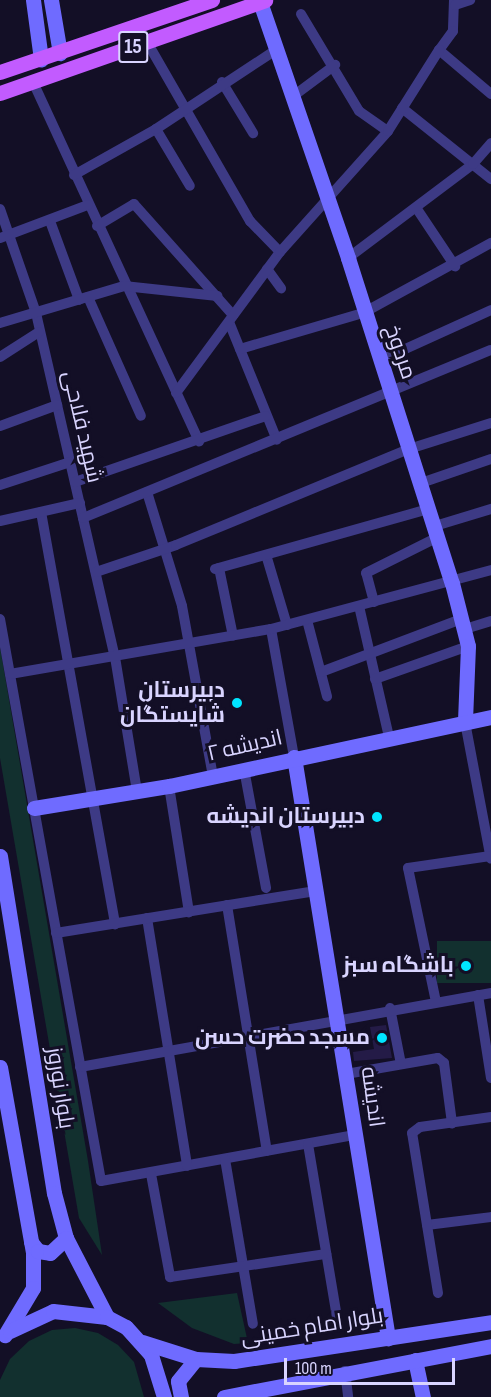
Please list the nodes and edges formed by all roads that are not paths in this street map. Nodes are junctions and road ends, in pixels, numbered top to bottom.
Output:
1 (33, 0) edge
2 (51, 0) edge
3 (212, 0) edge
4 (470, 0) edge
5 (262, 1) edge
6 (455, 3) edge
7 (301, 14) dead end
8 (147, 42) junction
9 (276, 50) junction
10 (439, 50) junction
11 (60, 52) junction
12 (41, 59) junction
13 (335, 65) junction
14 (0, 72) edge
15 (33, 82) junction
16 (222, 82) junction
17 (489, 90) edge
18 (0, 93) edge
19 (292, 97) junction
20 (188, 108) junction
21 (402, 108) junction
22 (156, 129) junction
23 (388, 130) junction
24 (254, 133) dead end
25 (491, 142) edge
26 (473, 164) junction
27 (74, 176) junction
28 (491, 179) edge
29 (190, 186) dead end
30 (327, 200) junction
31 (88, 205) junction
32 (417, 209) junction
33 (0, 210) edge
34 (50, 221) junction
35 (97, 226) junction
36 (4, 236) edge
37 (491, 243) edge
38 (280, 252) junction
39 (348, 258) junction
40 (455, 266) junction
41 (267, 269) junction
42 (124, 286) junction
43 (281, 288) dead end
44 (217, 296) junction
45 (83, 298) junction
46 (491, 310) edge
47 (36, 313) junction
48 (363, 313) junction
49 (231, 319) junction
50 (0, 323) edge
51 (39, 332) junction
52 (240, 349) junction
53 (491, 350) edge
54 (0, 357) edge
55 (381, 360) junction
56 (176, 393) junction
57 (391, 393) junction
58 (57, 405) junction
59 (141, 416) dead end
60 (266, 416) junction
61 (491, 423) edge
62 (0, 426) edge
63 (277, 440) junction
64 (199, 441) junction
65 (410, 449) junction
66 (491, 459) edge
67 (70, 462) junction
68 (75, 482) junction
69 (421, 483) junction
70 (0, 485) edge
71 (147, 492) junction
72 (80, 503) junction
73 (429, 509) junction
74 (491, 509) edge
75 (41, 512) junction
76 (83, 518) junction
77 (0, 521) edge
78 (436, 532) junction
79 (165, 549) junction
80 (267, 558) junction
81 (491, 570) edge
82 (96, 572) junction
83 (452, 583) junction
84 (374, 602) junction
85 (359, 606) junction
86 (0, 619) edge
87 (307, 620) junction
88 (491, 621) edge
89 (463, 624) junction
90 (287, 625) junction
91 (271, 629) junction
92 (233, 636) junction
93 (190, 643) junction
94 (468, 646) junction
95 (370, 652) junction
96 (115, 657) junction
97 (68, 664) junction
98 (321, 672) junction
99 (10, 674) junction
100 (375, 679) junction
101 (327, 696) dead end
102 (491, 717) edge
103 (465, 722) junction
104 (389, 737) junction
105 (294, 757) junction
106 (244, 769) junction
107 (213, 776) junction
108 (168, 786) junction
109 (137, 791) junction
110 (95, 799) junction
111 (34, 808) junction
112 (0, 856) edge
113 (491, 857) edge
114 (266, 888) dead end
115 (316, 891) junction
116 (227, 905) junction
117 (189, 912) junction
118 (147, 918) junction
119 (115, 924) junction
120 (56, 933) junction
121 (491, 993) edge
122 (478, 995) junction
123 (436, 1002) junction
124 (390, 1008) junction
125 (338, 1019) junction
126 (248, 1037) junction
127 (170, 1053) junction
128 (401, 1064) junction
129 (0, 1067) edge
130 (80, 1067) junction
131 (346, 1074) junction
132 (491, 1078) edge
133 (491, 1117) edge
134 (452, 1123) junction
135 (355, 1135) junction
136 (308, 1144) junction
137 (267, 1151) junction
138 (225, 1159) junction
139 (187, 1166) junction
140 (151, 1174) junction
141 (491, 1217) edge
142 (427, 1225) junction
143 (66, 1238) junction
144 (31, 1242) junction
145 (326, 1254) junction
146 (244, 1265) junction
147 (438, 1293) dead end
148 (107, 1317) junction
149 (491, 1322) edge
150 (338, 1323) dead end
151 (253, 1324) dead end
152 (2, 1336) edge
153 (387, 1338) junction
154 (141, 1342) junction
155 (491, 1346) edge
156 (196, 1359) junction
157 (415, 1360) junction
158 (345, 1371) junction
159 (164, 1397) edge
160 (181, 1397) edge
161 (224, 1397) edge
162 (348, 1397) edge
163 (423, 1397) edge

1 - 12 street
2 - 11 street
3 - 11 main road, 15
4 - 6 street
5 - 8 main road, 15
5 - 9 street, مردوخ
6 - 10 street
7 - 13 street
8 - 15 main road, 15
8 - 20 street
9 - 16 street
9 - 19 street, مردوخ
10 - 17 street
10 - 21 street
11 - 12 main road, 15
12 - 14 main road, 15
13 - 19 street
13 - 23 street
15 - 18 main road, 15
15 - 27 street
16 - 20 street
16 - 24 street
19 - 30 street, مردوخ
20 - 22 street
20 - 38 street
21 - 23 street
21 - 26 street
22 - 27 street
22 - 29 street
23 - 30 street
25 - 26 street
26 - 28 street
26 - 32 street
27 - 31 street
30 - 38 street
30 - 39 street, مردوخ
31 - 34 street
31 - 35 street
32 - 39 street
32 - 40 street
33 - 36 street, شهید فلاحی
34 - 36 street
34 - 45 street
35 - 42 street
35 - 44 street
36 - 47 street, شهید فلاحی
37 - 40 street
38 - 41 street
39 - 48 street, مردوخ
40 - 48 street
41 - 43 street
41 - 49 street
42 - 44 street
42 - 45 street
42 - 56 street
44 - 49 street
45 - 47 street
45 - 59 street
46 - 55 street
47 - 50 street
47 - 51 street, شهید فلاحی
48 - 52 street
48 - 55 street, مردوخ
49 - 52 street
49 - 56 street
51 - 54 street
51 - 58 street, شهید فلاحی
52 - 60 street
53 - 57 street
55 - 57 street, مردوخ
56 - 64 street
57 - 63 street
57 - 65 street, مردوخ
58 - 62 street
58 - 67 street, شهید فلاحی
60 - 63 street
60 - 64 street
61 - 65 street
63 - 71 street
64 - 68 street
65 - 69 street, مردوخ
65 - 79 street
66 - 69 street
67 - 68 street, شهید فلاحی
67 - 70 street
68 - 72 street, شهید فلاحی
69 - 73 street, مردوخ
71 - 76 street
71 - 79 street
72 - 75 street
72 - 76 street, شهید فلاحی
73 - 78 street, مردوخ
73 - 80 street
74 - 78 street
75 - 77 street
75 - 97 street
76 - 82 street, شهید فلاحی
78 - 83 street, مردوخ
78 - 84 street
79 - 82 street
79 - 93 street
80 - 90 street
80 - 92 street
81 - 83 street
82 - 96 street, شهید فلاحی
83 - 84 street
83 - 89 street, مردوخ
84 - 85 street
85 - 87 street
85 - 95 street
86 - 99 street
87 - 90 street
87 - 98 street
88 - 89 street
89 - 94 street, مردوخ
89 - 95 street
90 - 91 street
91 - 92 street
91 - 105 street
92 - 93 street
93 - 96 street
93 - 107 street
94 - 100 street
94 - 103 street, مردوخ
95 - 98 street
95 - 100 street
96 - 97 street
96 - 109 street, شهید فلاحی
97 - 99 street
97 - 110 street
98 - 101 street
99 - 111 street
100 - 104 street
102 - 103 street, اندیشه ۲
103 - 104 street, اندیشه ۲
103 - 113 street
104 - 105 street, اندیشه ۲
105 - 106 street, اندیشه ۲
105 - 115 street, اندیشه
106 - 107 street, اندیشه ۲
106 - 114 street
107 - 108 street, اندیشه ۲
108 - 109 street, اندیشه ۲
108 - 117 street
109 - 110 street, اندیشه ۲
110 - 111 street, اندیشه ۲
110 - 119 street
111 - 120 street
112 - 143 street, بلوار نوروز
113 - 123 street
115 - 116 street
115 - 125 street, اندیشه
116 - 117 street
116 - 126 street
117 - 118 street
118 - 119 street
118 - 127 street
119 - 120 street
120 - 130 street
121 - 122 street
122 - 123 street
122 - 132 street
123 - 124 street
124 - 125 street
124 - 128 street
125 - 126 street
125 - 131 street, اندیشه
126 - 127 street
126 - 137 street
127 - 130 street
127 - 139 street
128 - 131 street
128 - 134 street
129 - 144 street
130 - 140 street
131 - 135 street, اندیشه
133 - 134 street
134 - 142 street
135 - 136 street
135 - 153 street, اندیشه
136 - 137 street
136 - 145 street
137 - 138 street
138 - 139 street
138 - 146 street
139 - 140 street
140 - 146 street
141 - 142 street
142 - 147 street
143 - 144 street
143 - 148 street, بلوار نوروز
144 - 152 street
145 - 146 street
145 - 150 street
146 - 151 street
148 - 152 street
148 - 154 street
149 - 153 street, بلوار امام خمینی
153 - 156 street, بلوار امام خمینی
154 - 156 street, بلوار امام خمینی
154 - 159 street
155 - 157 street
156 - 160 street
157 - 158 street
157 - 163 street
158 - 161 street
158 - 162 street

